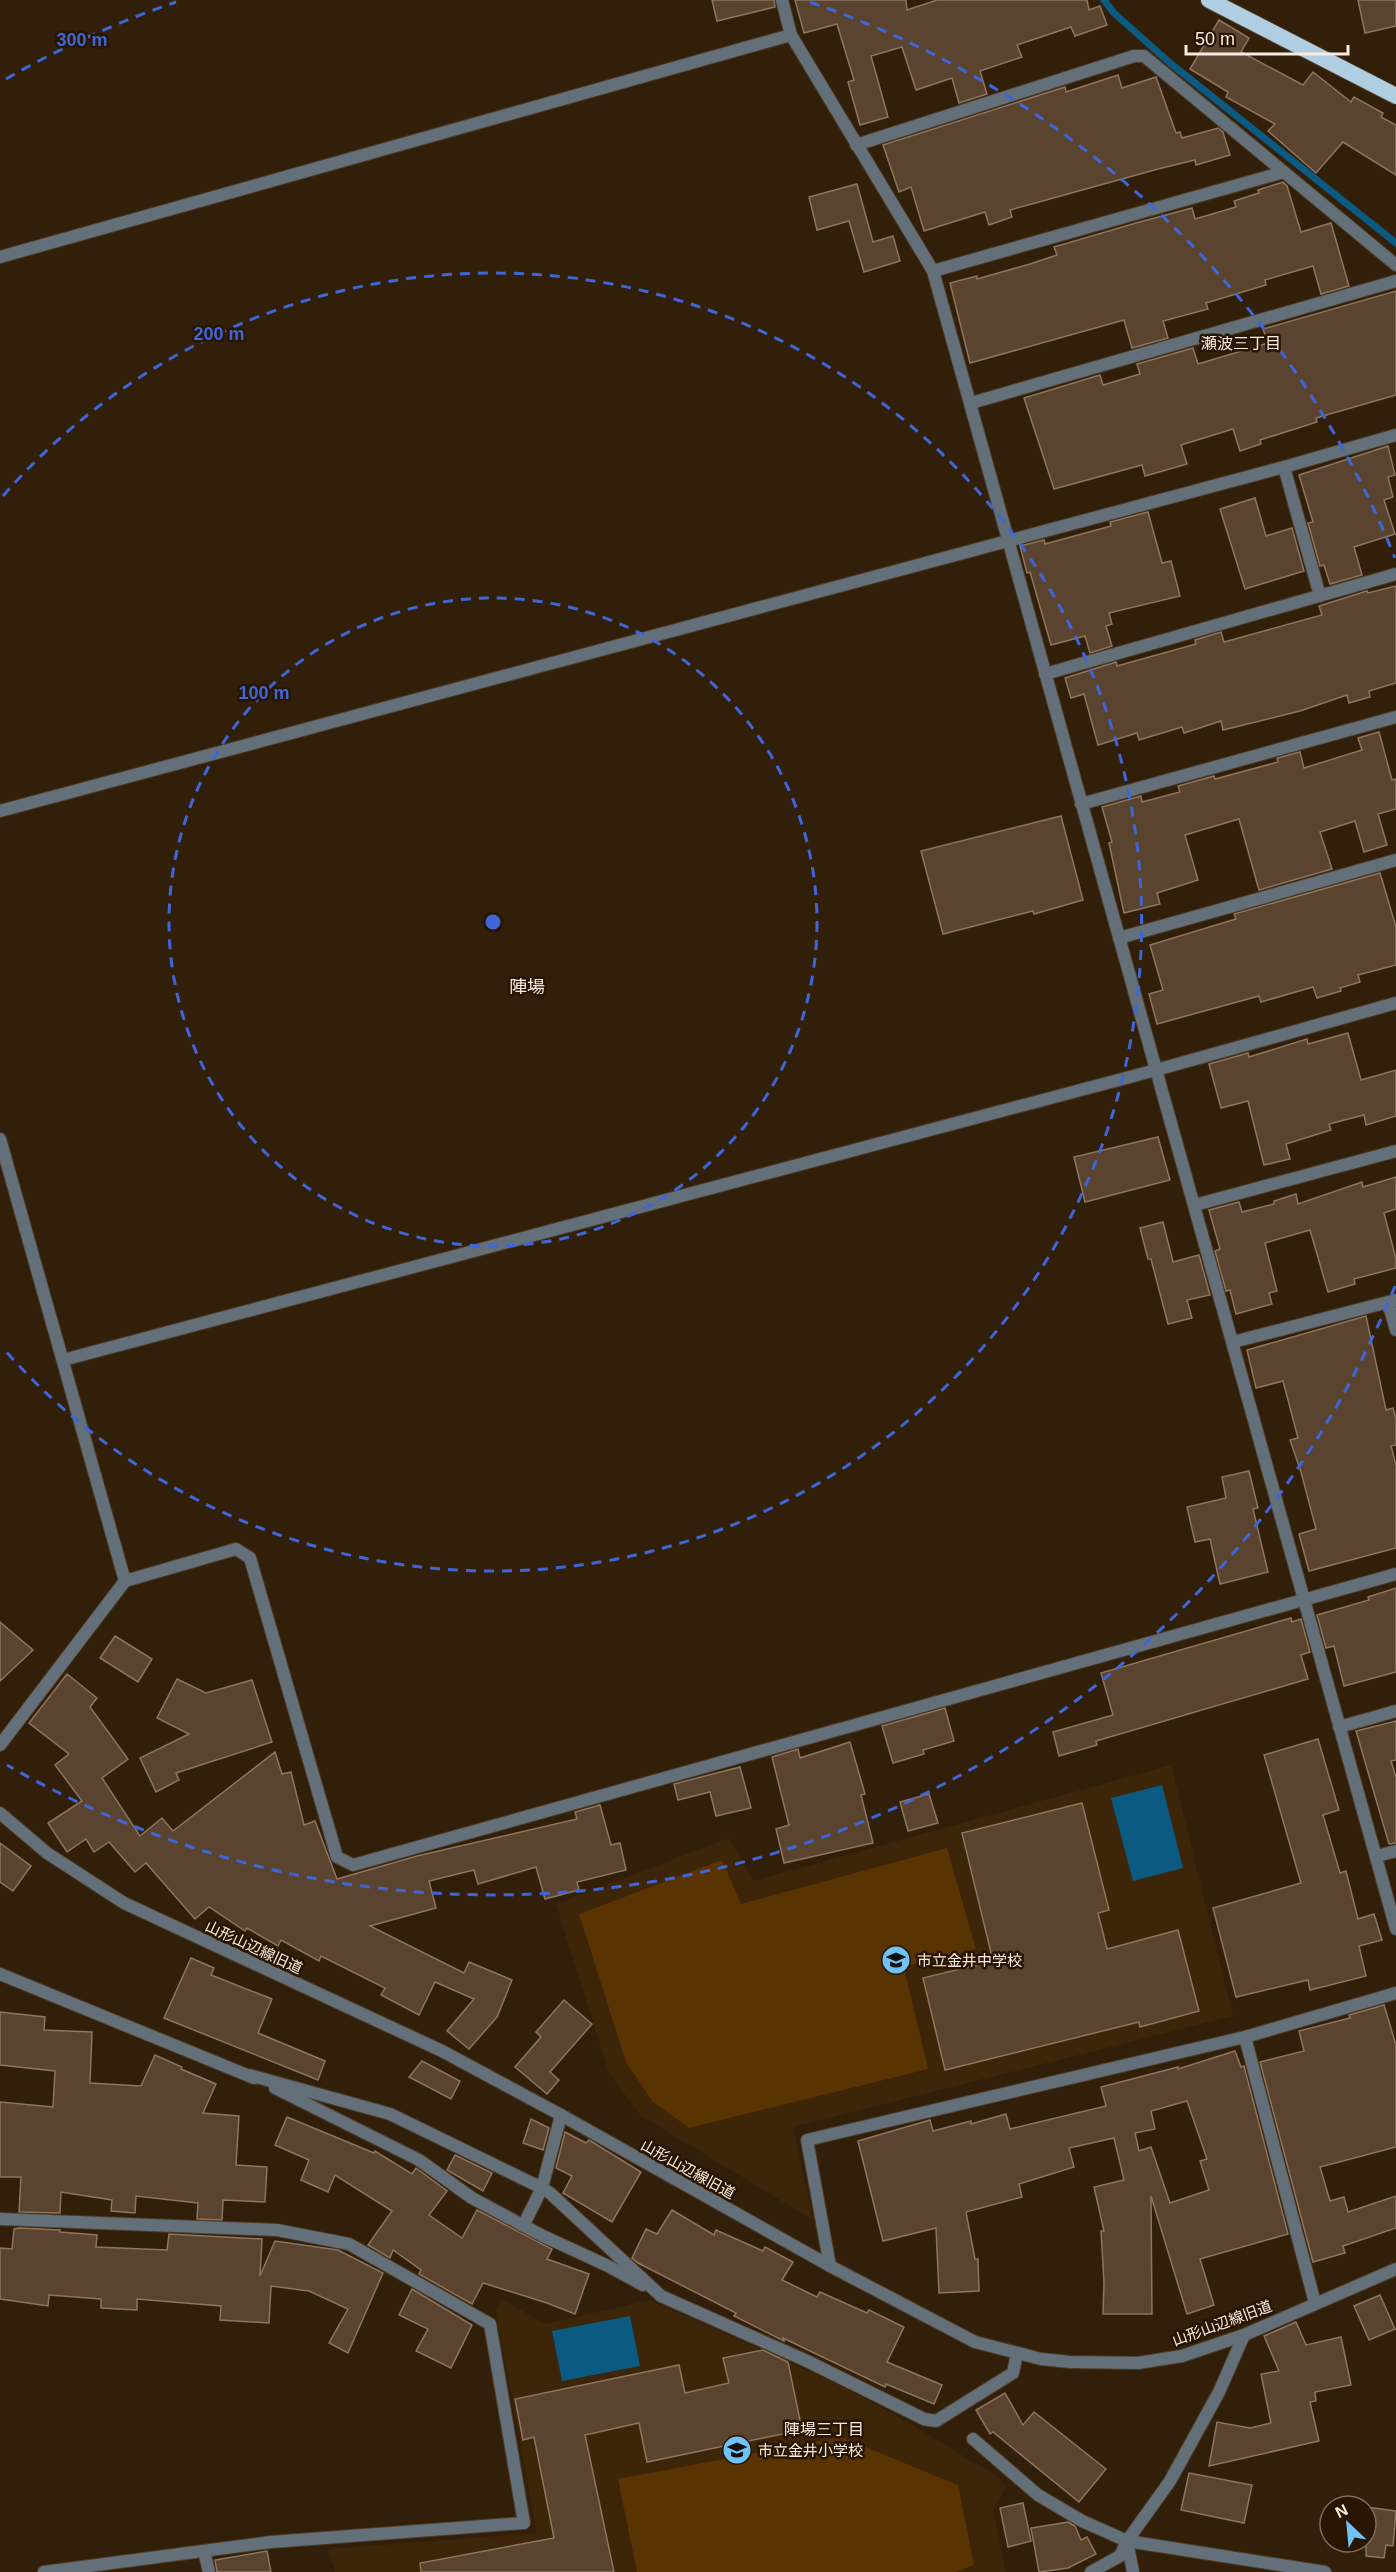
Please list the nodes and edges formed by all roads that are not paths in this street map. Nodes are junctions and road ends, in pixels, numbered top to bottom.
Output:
1 (782, 0) edge
2 (1209, 0) edge
3 (791, 35) junction
4 (1396, 96) edge
5 (856, 145) junction
6 (1284, 172) junction
7 (0, 257) edge
8 (1396, 265) edge
9 (933, 271) junction
10 (1396, 281) edge
11 (971, 403) junction
12 (1396, 435) edge
13 (1284, 467) junction
14 (1008, 541) junction
15 (1396, 574) edge
16 (1320, 596) junction
17 (1045, 674) junction
18 (1396, 717) edge
19 (1081, 804) junction
20 (0, 811) edge
21 (1396, 860) edge
22 (1119, 938) junction
23 (1396, 1003) edge
24 (1156, 1070) junction
25 (0, 1139) edge
26 (1396, 1150) edge
27 (1195, 1205) junction
28 (1392, 1301) edge
29 (1396, 1330) edge
30 (1233, 1342) junction
31 (63, 1360) junction
32 (1396, 1574) edge
33 (125, 1581) junction
34 (1304, 1601) junction
35 (1396, 1711) edge
36 (1339, 1727) junction
37 (0, 1745) edge
38 (0, 1813) edge
39 (1396, 1851) edge
40 (1377, 1856) junction
41 (1396, 1929) edge
42 (0, 1974) edge
43 (1396, 1994) edge
44 (1245, 2037) junction
45 (249, 2075) junction
46 (561, 2115) junction
47 (542, 2188) junction
48 (0, 2219) edge
49 (523, 2226) junction
50 (830, 2266) junction
51 (1396, 2269) edge
52 (661, 2296) junction
53 (1315, 2303) junction
54 (1244, 2335) junction
55 (1017, 2353) junction
56 (973, 2439) dead end
57 (1127, 2541) junction
58 (204, 2551) junction
59 (63, 2571) edge
60 (44, 2572) edge
61 (209, 2572) edge
62 (1091, 2572) edge
63 (1133, 2572) edge
64 (1325, 2572) edge

1 - 3 street
2 - 4 highway
3 - 5 street
3 - 7 street
5 - 6 street
5 - 9 street
6 - 8 street
6 - 9 street
9 - 11 street
10 - 11 street
11 - 14 street
12 - 13 street
13 - 14 street
13 - 16 street
14 - 17 street
14 - 20 street
15 - 16 street
16 - 17 street
17 - 19 street
18 - 19 street
19 - 22 street
21 - 22 street
22 - 24 street
23 - 24 street
24 - 27 street
24 - 31 street
25 - 31 street
26 - 27 street
27 - 30 street
28 - 29 street
28 - 30 street
30 - 34 street
31 - 33 street
32 - 34 street
33 - 34 street
33 - 37 street
34 - 36 street
35 - 36 street
36 - 40 street
38 - 46 street, 山形山辺線旧道
39 - 40 street
40 - 41 street
42 - 45 street
43 - 44 street
44 - 50 street
44 - 53 street
45 - 47 street
45 - 49 street
46 - 47 street
46 - 50 street, 山形山辺線旧道
47 - 49 street
47 - 52 street
48 - 58 street
49 - 52 street
50 - 55 street, 山形山辺線旧道
51 - 53 street, 山形山辺線旧道
52 - 55 street
53 - 54 street, 山形山辺線旧道
54 - 55 street, 山形山辺線旧道
54 - 57 street
56 - 57 street
57 - 62 street
57 - 63 street
57 - 64 street
58 - 59 street
58 - 61 street
59 - 60 street

